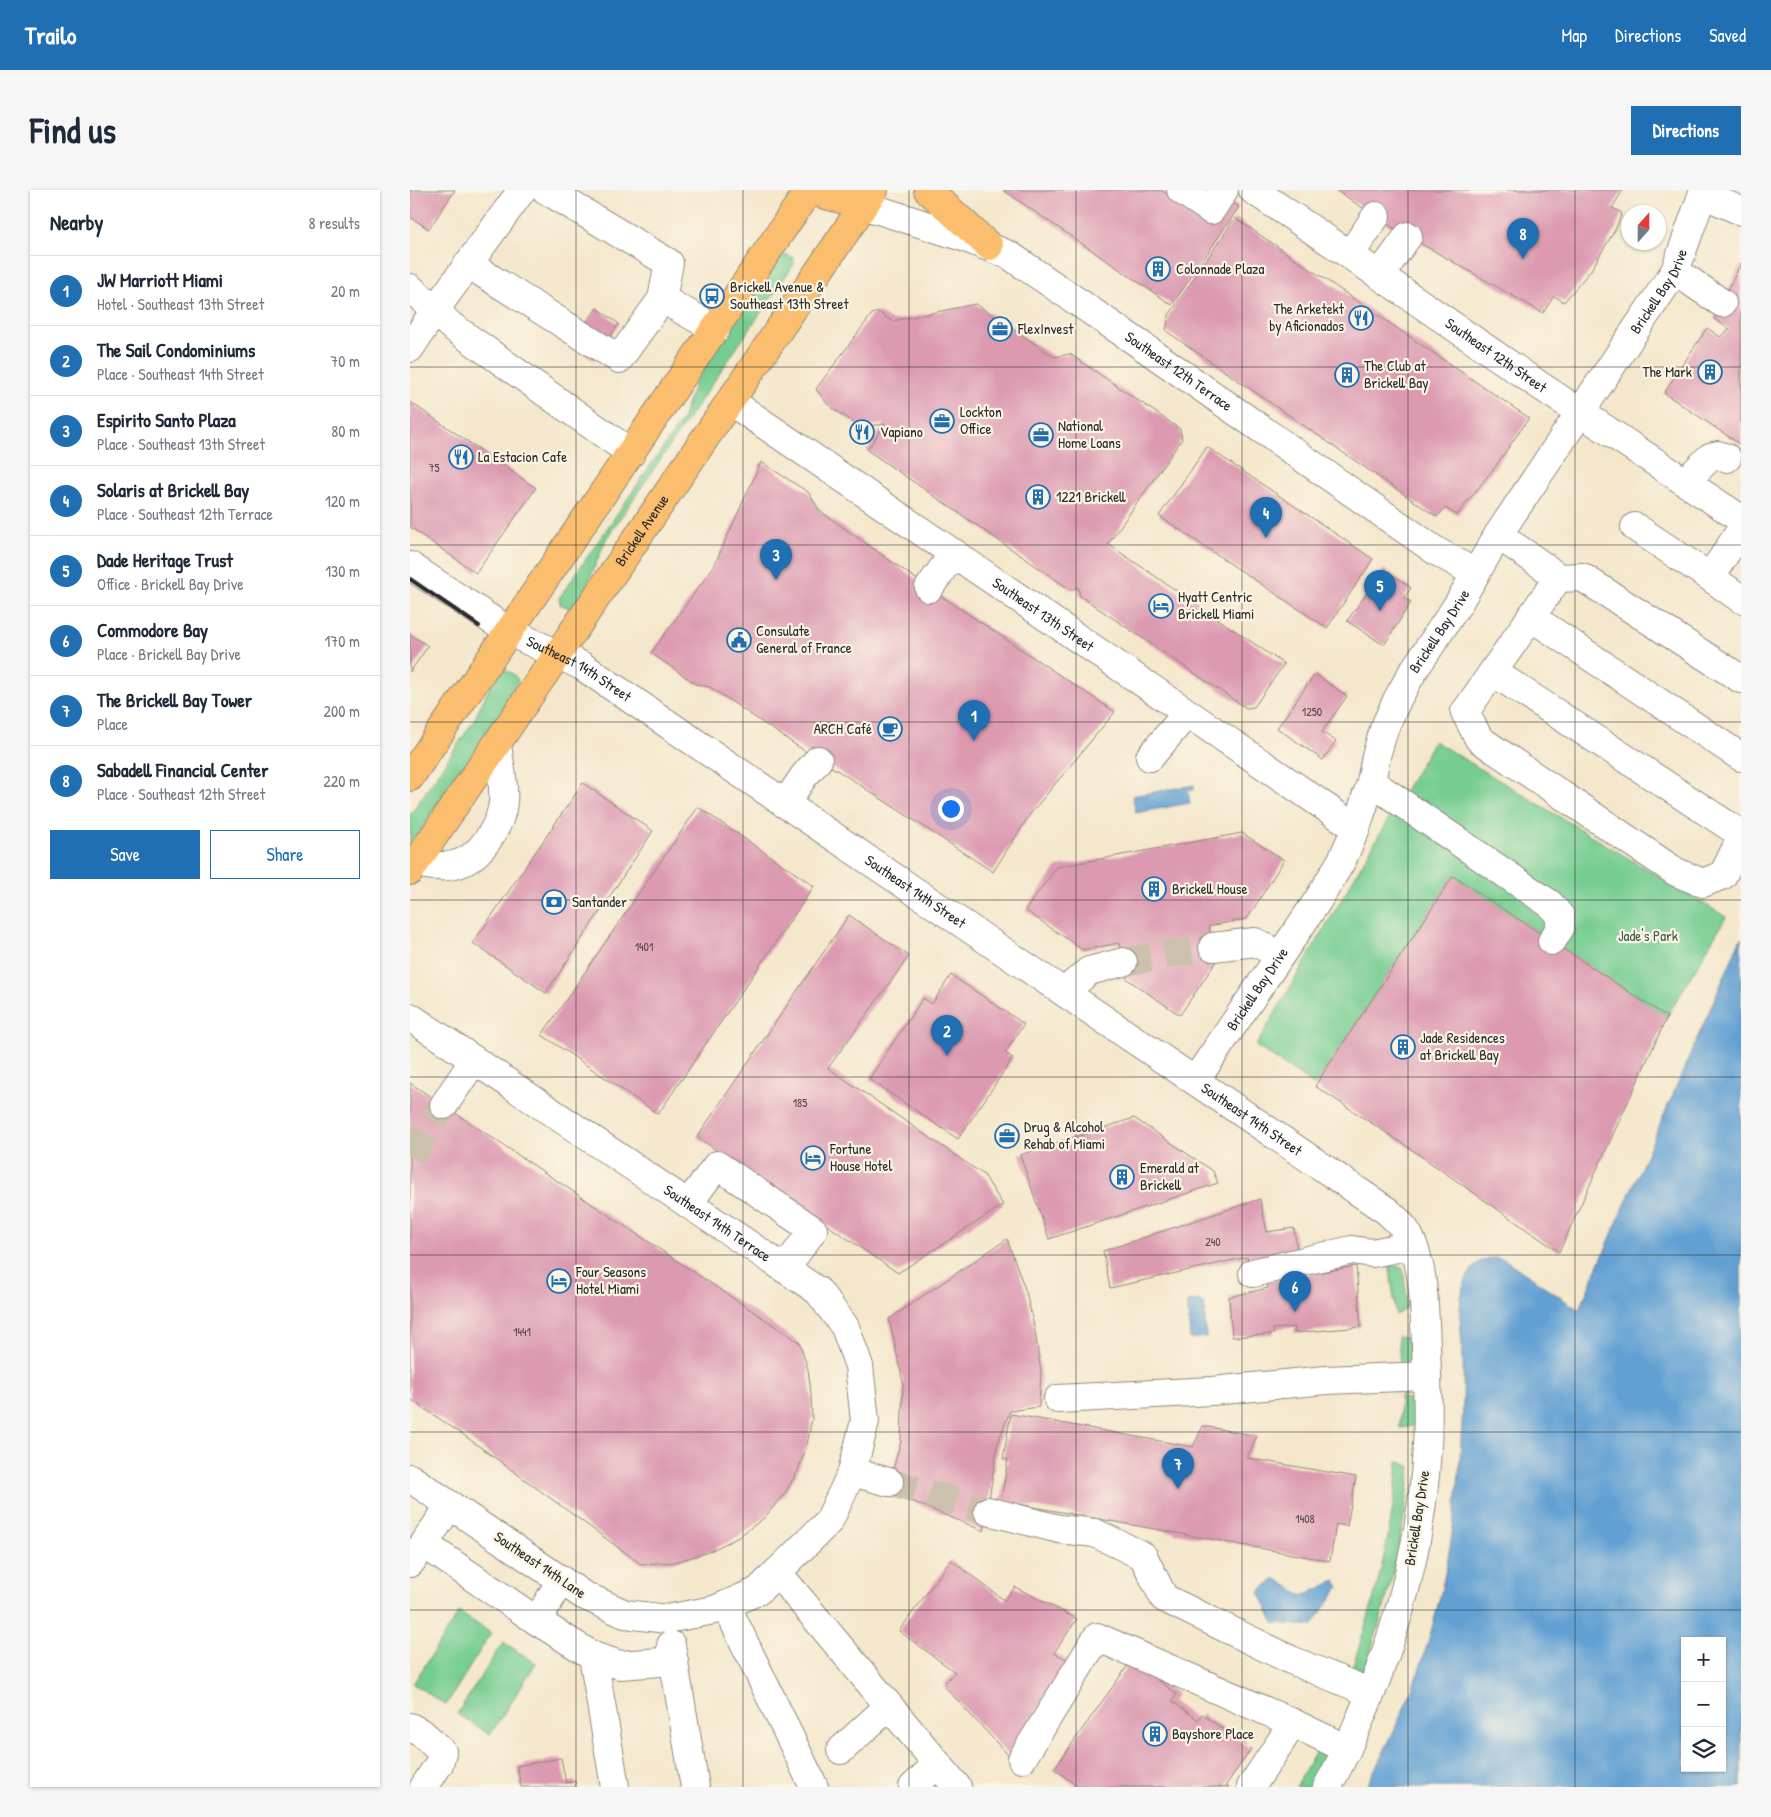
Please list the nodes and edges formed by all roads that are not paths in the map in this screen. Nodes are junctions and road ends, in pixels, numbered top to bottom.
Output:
1 (522, 190) edge
2 (546, 190) edge
3 (808, 190) edge
4 (928, 190) edge
5 (1181, 190) edge
6 (1224, 190) edge
7 (1252, 190) edge
8 (1703, 192) edge
9 (868, 198) edge
10 (1741, 211) edge
11 (1376, 216) dead end
12 (1408, 236) dead end
13 (989, 246) junction
14 (1350, 255) junction
15 (468, 264) junction
16 (1675, 271) junction
17 (1380, 275) junction
18 (410, 288) edge
19 (662, 299) junction
20 (1722, 303) dead end
21 (435, 310) junction
22 (716, 329) junction
23 (410, 348) edge
24 (730, 401) junction
25 (1580, 412) junction
26 (631, 453) junction
27 (1727, 458) dead end
28 (1686, 482) junction
29 (1741, 519) edge
30 (1636, 527) dead end
31 (1741, 530) edge
32 (1498, 536) junction
33 (954, 553) junction
34 (410, 566) edge
35 (1475, 574) junction
36 (1558, 578) junction
37 (1710, 578) junction
38 (929, 588) dead end
39 (1741, 598) edge
40 (1531, 618) junction
41 (510, 632) junction
42 (559, 655) junction
43 (1492, 672) junction
44 (1741, 679) edge
45 (1187, 713) junction
46 (497, 744) junction
47 (1150, 757) dead end
48 (1741, 757) edge
49 (818, 760) dead end
50 (410, 777) edge
51 (1371, 782) junction
52 (786, 804) junction
53 (1356, 828) junction
54 (1741, 834) edge
55 (1741, 838) edge
56 (413, 867) edge
57 (1552, 941) dead end
58 (1213, 947) tunnel mouth
59 (1280, 955) junction
60 (1123, 962) tunnel mouth
61 (1064, 992) junction
62 (410, 1017) edge
63 (474, 1060) junction
64 (1195, 1081) junction
65 (444, 1105) tunnel mouth
66 (688, 1204) junction
67 (1411, 1240) junction
68 (785, 1269) junction
69 (1253, 1273) dead end
70 (1427, 1376) junction
71 (1058, 1399) dead end
72 (852, 1472) junction
73 (410, 1478) edge
74 (889, 1482) tunnel mouth
75 (450, 1505) junction
76 (988, 1511) tunnel mouth
77 (828, 1521) joint
78 (417, 1554) edge
79 (777, 1572) junction
80 (561, 1580) junction
81 (726, 1605) junction
82 (537, 1621) junction
83 (593, 1656) junction
84 (1371, 1693) junction
85 (889, 1706) junction
86 (1293, 1723) junction
87 (410, 1727) edge
88 (1348, 1749) junction
89 (840, 1750) dead end
90 (1022, 1759) dead end
91 (937, 1764) junction
92 (424, 1787) edge
93 (615, 1787) edge
94 (695, 1787) edge
95 (814, 1787) edge
96 (913, 1787) edge
97 (956, 1787) edge
98 (1251, 1787) edge
99 (1327, 1787) edge

1 - 15 street
2 - 19 street
3 - 9 main road
3 - 22 main road
4 - 13 main road
5 - 6 street
7 - 14 street, Southeast 12th Street
8 - 10 street
8 - 16 street, Brickell Bay Drive
9 - 13 street, Southeast 12th Terrace
9 - 24 main road, Brickell Avenue
11 - 14 street
12 - 17 street
13 - 35 street, Southeast 12th Terrace
14 - 17 street, Southeast 12th Street
15 - 19 street
15 - 21 street
16 - 20 street
16 - 25 street, Brickell Bay Drive
17 - 25 street, Southeast 12th Street
18 - 21 street
19 - 22 street
21 - 23 street
21 - 26 street
22 - 26 main road
24 - 33 street, Southeast 13th Street
24 - 42 main road, Brickell Avenue
25 - 28 street, Southeast 12th Street
25 - 32 street, Brickell Bay Drive
26 - 41 main road
27 - 28 street
28 - 29 street, Southeast 12th Street
30 - 37 street
31 - 37 street
32 - 35 street, Brickell Bay Drive
32 - 36 street
33 - 38 street
33 - 45 street, Southeast 13th Street
34 - 41 street, Southeast 14th Street
35 - 51 street, Brickell Bay Drive
36 - 40 street
36 - 44 street
37 - 39 street
40 - 43 street
40 - 48 street
41 - 42 street, Southeast 14th Street
41 - 50 main road
42 - 46 main road, Brickell Avenue
42 - 52 street, Southeast 14th Street
43 - 54 street
43 - 55 street
45 - 47 street
45 - 53 street, Southeast 13th Street
46 - 56 main road, Brickell Avenue
46 - 56 street
49 - 52 street
51 - 53 street, Brickell Bay Drive
51 - 57 street
52 - 61 street, Southeast 14th Street
53 - 59 street, Brickell Bay Drive
58 - 59 street
59 - 64 street, Brickell Bay Drive
60 - 61 street
61 - 64 street, Southeast 14th Street
62 - 63 street, Southeast 14th Terrace
63 - 65 street
63 - 66 street, Southeast 14th Terrace
64 - 67 street, Southeast 14th Street
66 - 68 street, Southeast 14th Terrace
66 - 68 street
67 - 69 street
67 - 70 street, Brickell Bay Drive
68 - 72 street, Southeast 14th Terrace
70 - 71 street
70 - 84 street, Brickell Bay Drive
72 - 74 street
72 - 77 street, Southeast 14th Terrace
73 - 75 street, Southeast 14th Lane
75 - 78 street
75 - 80 street, Southeast 14th Lane
76 - 84 street
77 - 79 street, Southeast 14th Lane
78 - 82 street
79 - 81 street, Southeast 14th Lane
79 - 85 street
80 - 81 street, Southeast 14th Lane
80 - 82 street
81 - 95 street
82 - 83 street
83 - 93 street
83 - 94 street
84 - 88 street, Brickell Bay Drive
85 - 89 street
85 - 91 street
86 - 88 street
86 - 90 street
86 - 98 street
87 - 92 street
88 - 99 street, Brickell Bay Drive
91 - 96 street
91 - 97 street

